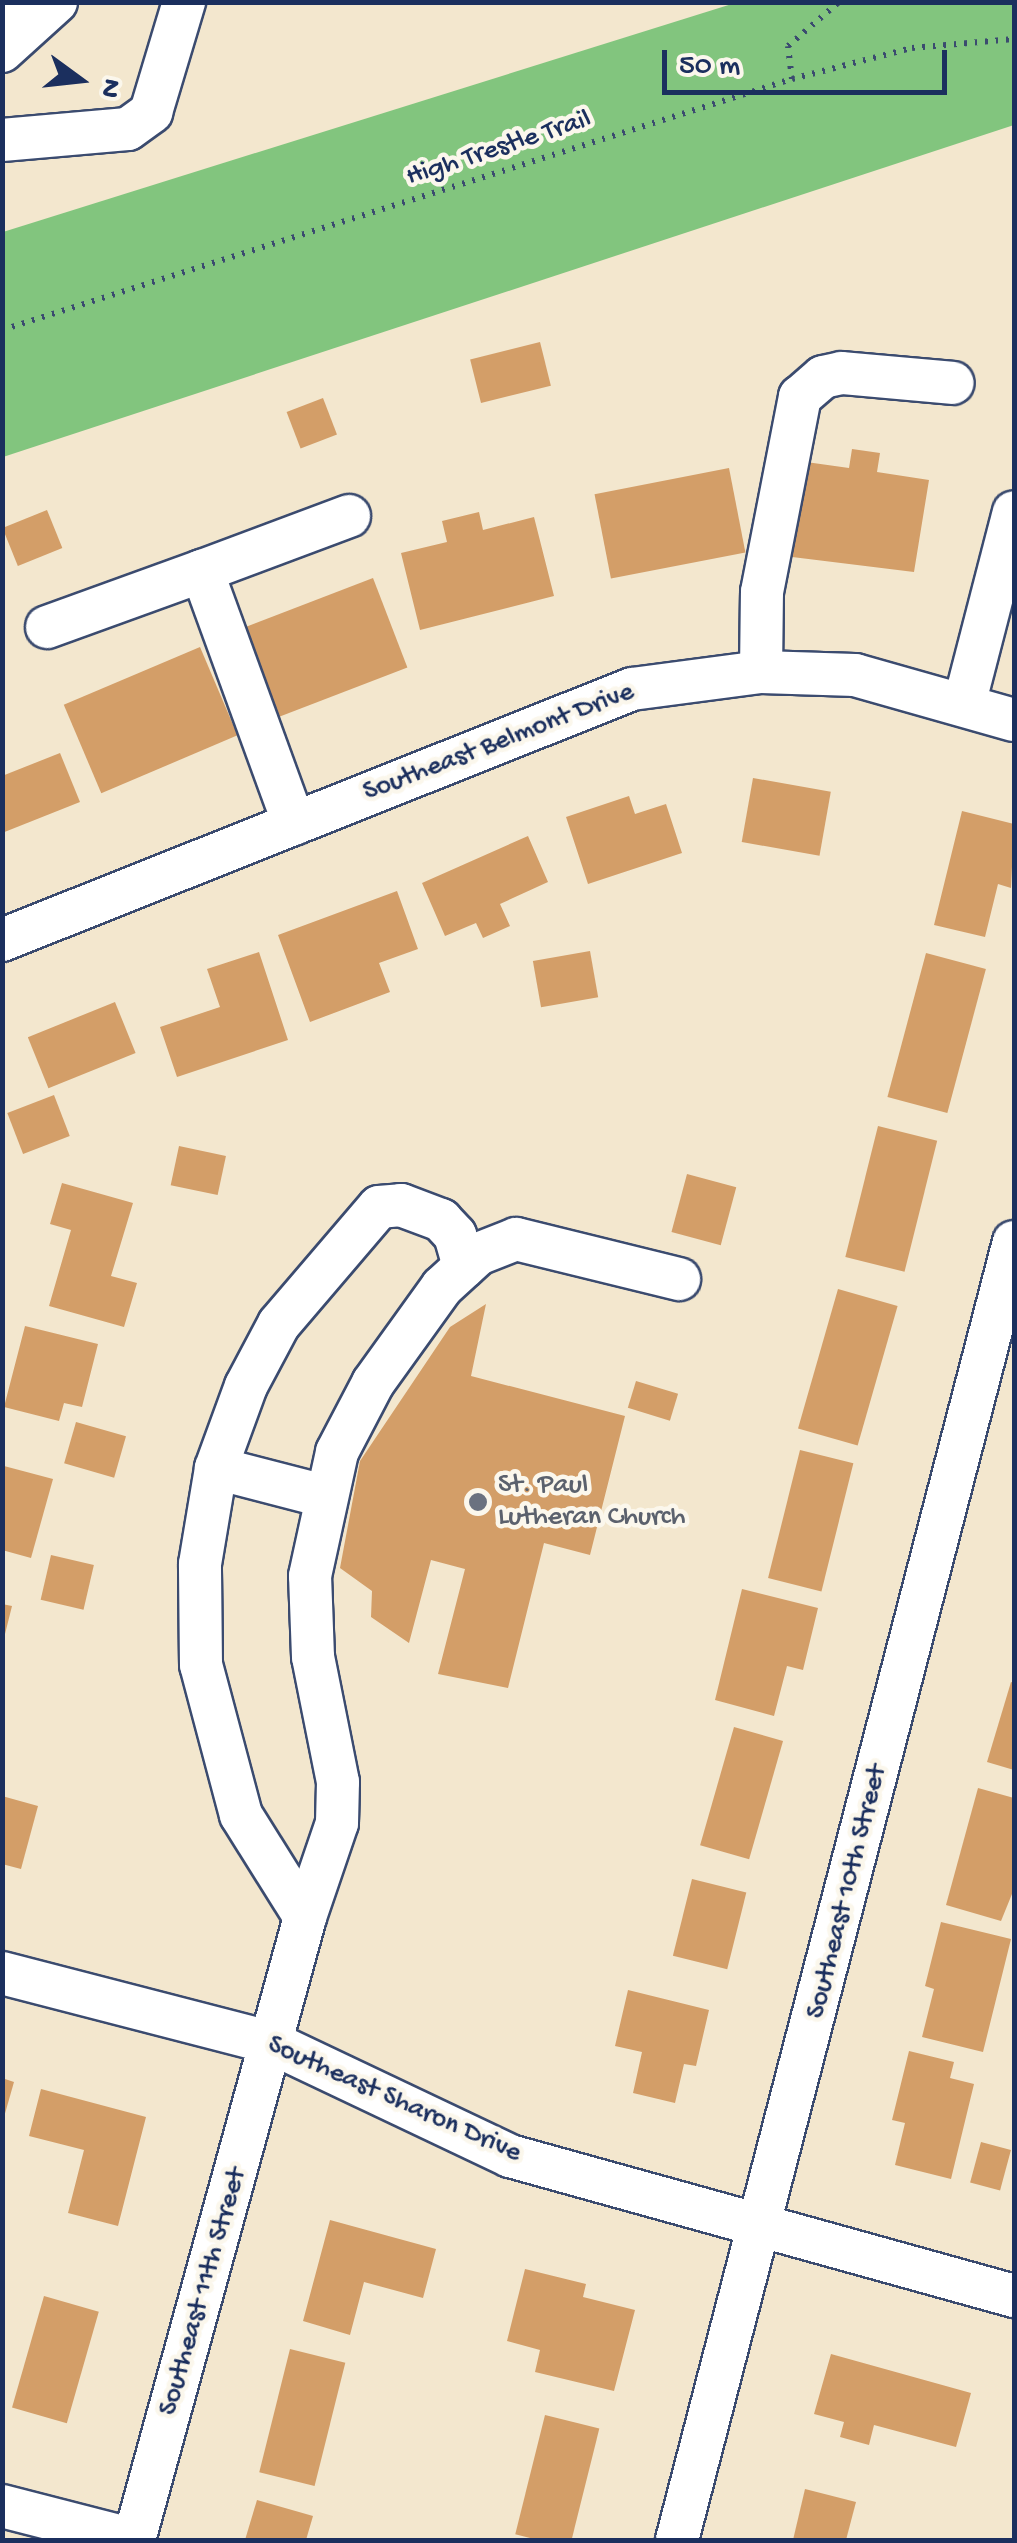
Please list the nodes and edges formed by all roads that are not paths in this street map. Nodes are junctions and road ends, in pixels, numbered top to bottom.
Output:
1 (14, 2) edge
2 (56, 2) edge
3 (184, 2) edge
4 (2, 9) edge
5 (2, 52) edge
6 (2, 140) edge
7 (952, 383) dead end
8 (1014, 512) edge
9 (349, 516) dead end
10 (202, 571) junction
11 (47, 627) dead end
12 (762, 672) junction
13 (964, 705) junction
14 (1014, 720) edge
15 (294, 824) junction
16 (2, 940) edge
17 (1014, 1242) edge
18 (464, 1266) junction
19 (679, 1279) dead end
20 (216, 1468) junction
21 (324, 1496) junction
22 (305, 1917) junction
23 (2, 1974) edge
24 (272, 2043) junction
25 (760, 2228) junction
26 (1014, 2296) edge
27 (2, 2506) edge
28 (134, 2540) edge
29 (678, 2540) edge

1 - 4 street
2 - 5 street
3 - 6 street
7 - 12 street
8 - 13 street
9 - 10 street
10 - 11 street
10 - 15 street
12 - 13 street, Southeast Belmont Drive
12 - 15 street, Southeast Belmont Drive
13 - 14 street, Southeast Belmont Drive
15 - 16 street, Southeast Belmont Drive
17 - 25 street, Southeast 10th Street
18 - 19 street
18 - 20 street
18 - 21 street, Southeast 11th Street
20 - 21 street
20 - 22 street
21 - 22 street, Southeast 11th Street
22 - 24 street, Southeast 11th Street
23 - 24 street, Southeast Sharon Drive
24 - 25 street, Southeast Sharon Drive
24 - 28 street, Southeast 11th Street
25 - 26 street, Southeast Sharon Drive
25 - 29 street, Southeast 10th Street
27 - 28 street

